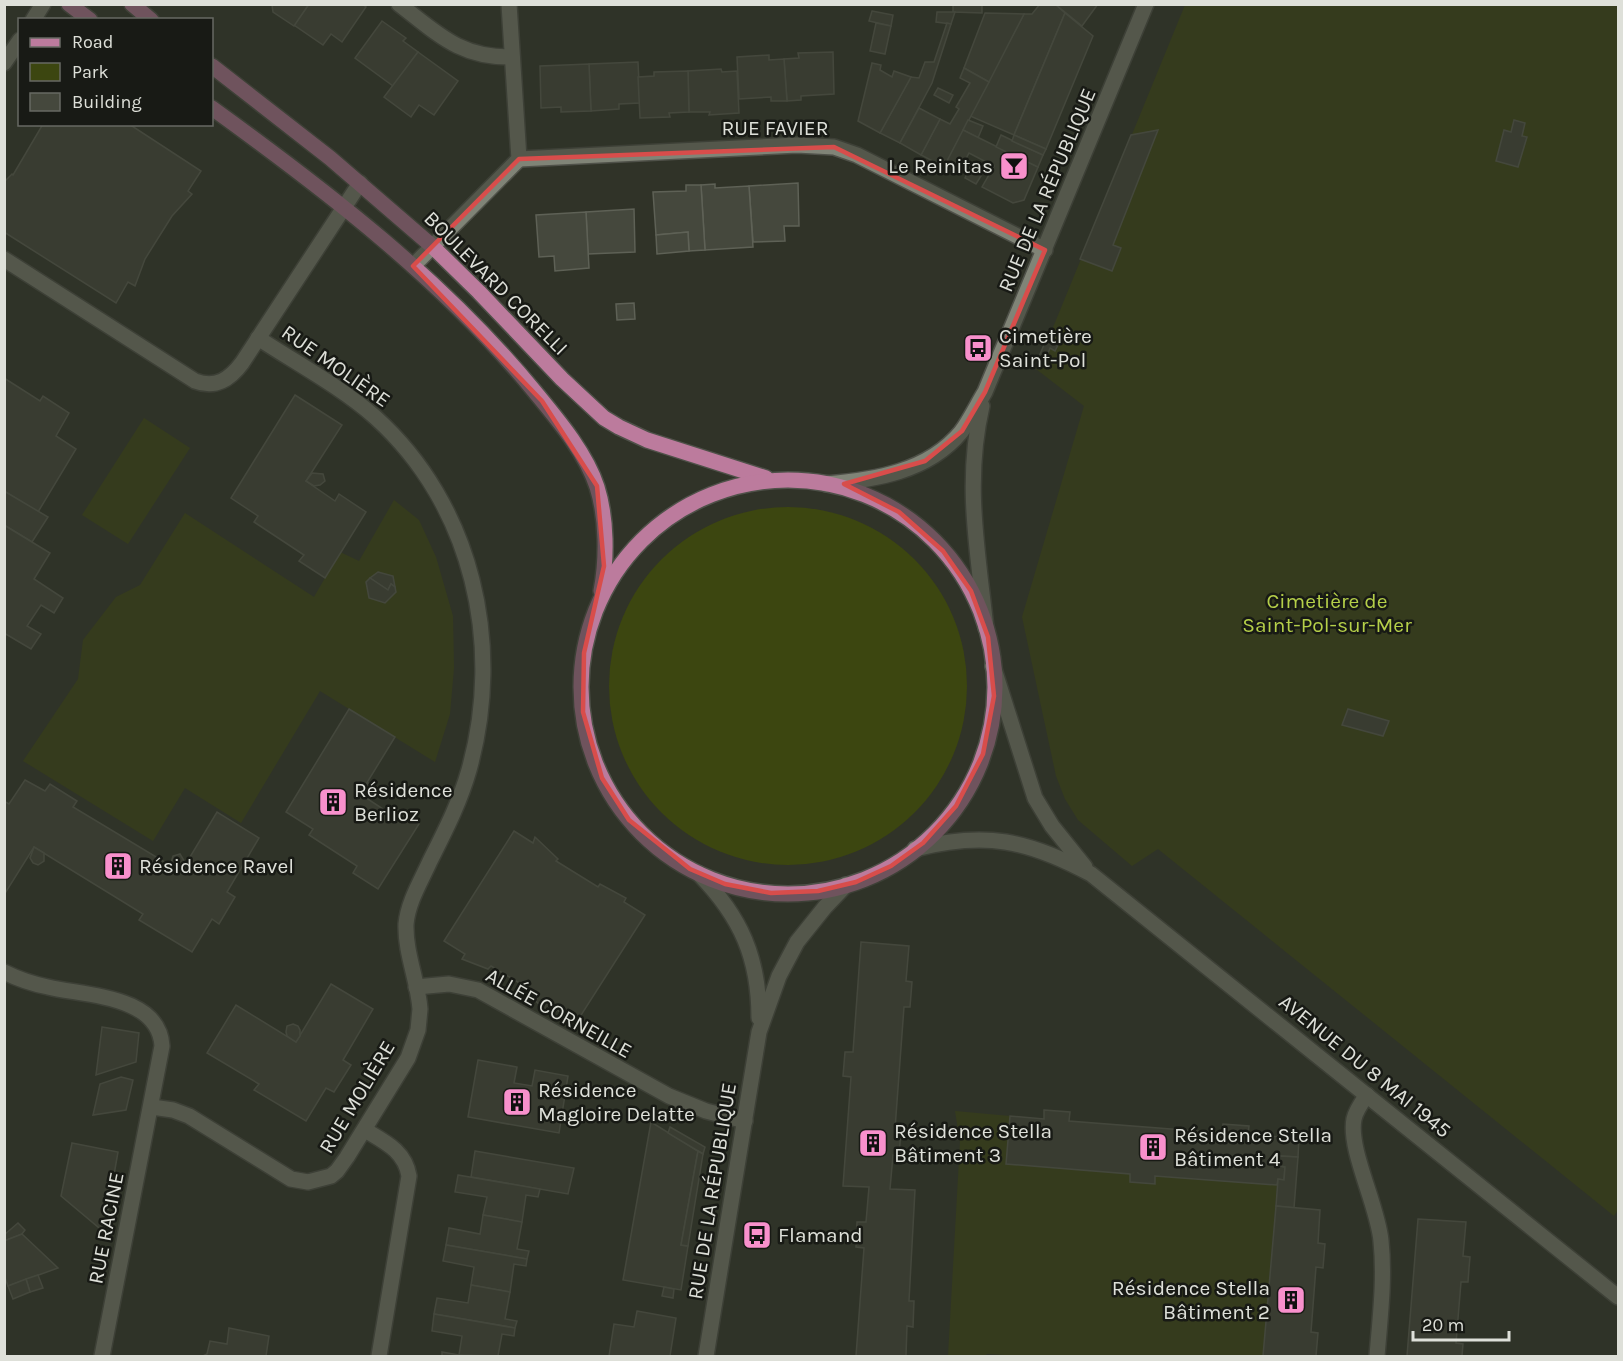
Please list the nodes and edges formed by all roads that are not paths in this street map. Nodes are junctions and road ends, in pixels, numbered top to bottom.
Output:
1 (43, 4) edge
2 (69, 4) edge
3 (132, 4) edge
4 (399, 4) edge
5 (509, 4) edge
6 (1146, 4) edge
7 (34, 18) edge
8 (87, 18) edge
9 (149, 18) edge
10 (18, 43) edge
11 (512, 57) junction
12 (4, 63) edge
13 (213, 67) edge
14 (213, 109) edge
15 (519, 159) junction
16 (360, 183) junction
17 (344, 207) junction
18 (432, 246) junction
19 (1045, 250) junction
20 (4, 260) edge
21 (413, 266) junction
22 (258, 338) junction
23 (985, 392) junction
24 (776, 480) junction
25 (826, 484) junction
26 (597, 606) junction
27 (986, 628) junction
28 (993, 666) junction
29 (915, 849) junction
30 (699, 874) junction
31 (1091, 874) junction
32 (846, 885) junction
33 (4, 972) edge
34 (416, 987) junction
35 (759, 1032) junction
36 (1367, 1095) junction
37 (152, 1107) junction
38 (745, 1121) junction
39 (365, 1130) junction
40 (1616, 1297) edge
41 (102, 1356) edge
42 (379, 1356) edge
43 (706, 1356) edge
44 (1377, 1356) edge

1 - 7 street
2 - 8 main road
3 - 9 main road
4 - 11 street
5 - 11 street
6 - 19 street, RUE DE LA RÉPUBLIQUE
10 - 12 street
11 - 15 street
13 - 16 main road, BOULEVARD CORELLI
14 - 17 main road
15 - 18 street
15 - 19 street, RUE FAVIER
16 - 17 street
16 - 18 main road, BOULEVARD CORELLI
17 - 21 main road
17 - 22 street
18 - 21 street
18 - 24 main road, BOULEVARD CORELLI
19 - 23 street, RUE DE LA RÉPUBLIQUE
20 - 22 street
21 - 26 main road
22 - 34 street, RUE MOLIÈRE
23 - 25 street, RUE DE LA RÉPUBLIQUE
23 - 27 street, RUE DE LA RÉPUBLIQUE
24 - 25 main road
24 - 26 main road
25 - 27 main road
26 - 30 main road
27 - 28 main road
28 - 29 main road
28 - 31 street, AVENUE DU 8 MAI 1945
29 - 31 street, AVENUE DU 8 MAI 1945
29 - 32 main road
30 - 32 main road
30 - 35 street, RUE DE LA RÉPUBLIQUE
31 - 36 street, AVENUE DU 8 MAI 1945
32 - 35 street, RUE DE LA RÉPUBLIQUE
33 - 37 street
34 - 38 street, ALLÉE CORNEILLE
34 - 39 street, RUE MOLIÈRE
35 - 38 street, RUE DE LA RÉPUBLIQUE
36 - 40 street, AVENUE DU 8 MAI 1945
36 - 44 street
37 - 39 street, RUE MOLIÈRE
37 - 41 street, RUE RACINE
38 - 43 street, RUE DE LA RÉPUBLIQUE
39 - 42 street

